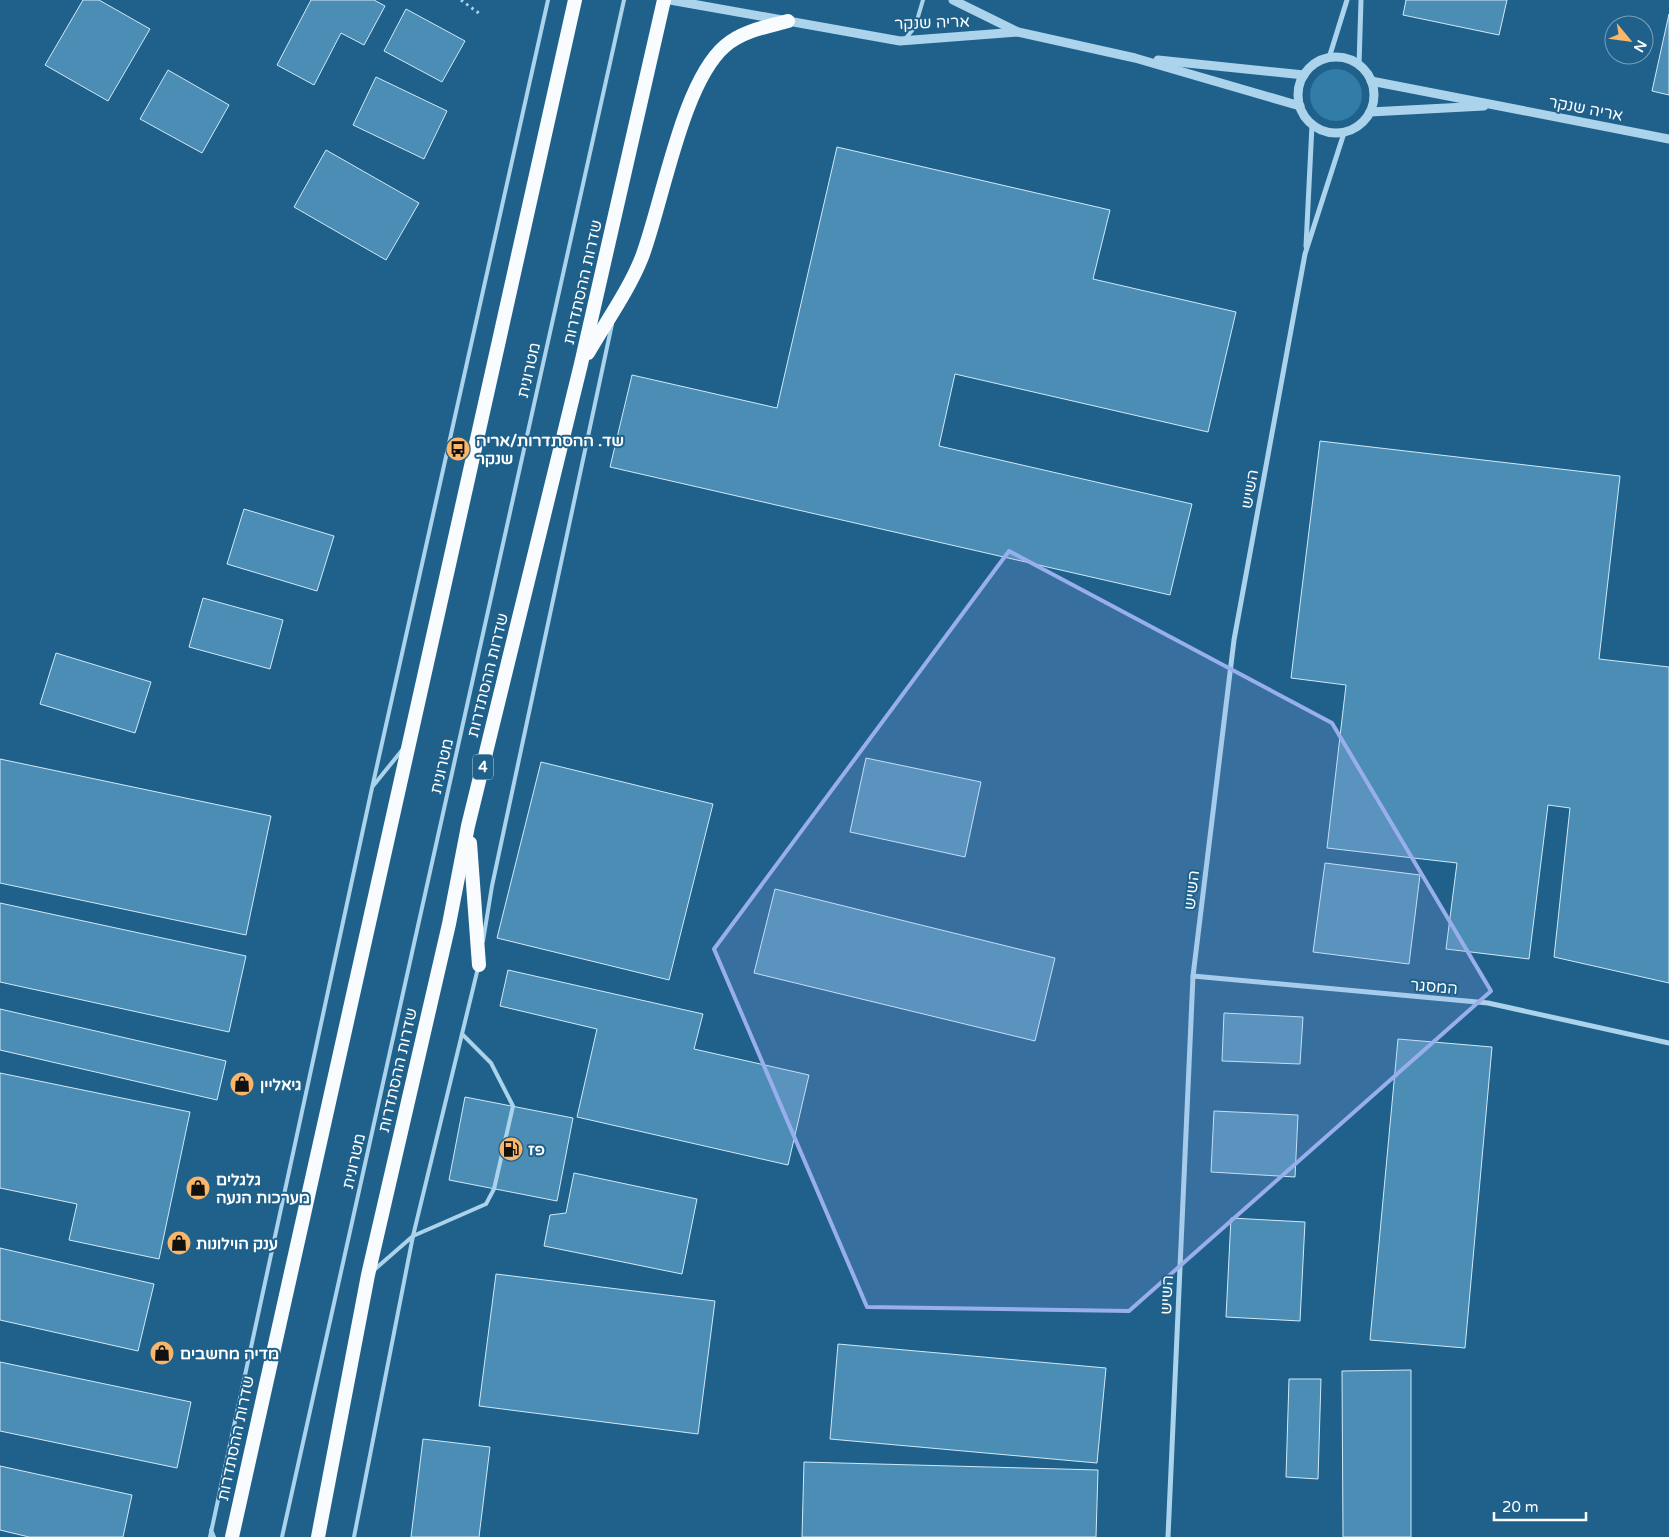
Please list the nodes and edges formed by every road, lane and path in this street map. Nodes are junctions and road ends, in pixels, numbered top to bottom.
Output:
1 (461, 0) edge
2 (548, 0) edge
3 (575, 0) edge
4 (624, 0) edge
5 (664, 0) edge
6 (670, 0) edge
7 (922, 0) edge
8 (953, 0) edge
9 (1347, 0) edge
10 (1361, 0) edge
11 (480, 14) dead end
12 (788, 21) junction
13 (1018, 32) junction
14 (900, 41) junction
15 (1135, 58) junction
16 (1329, 58) junction
17 (1359, 64) junction
18 (1304, 75) junction
19 (1372, 81) junction
20 (1496, 105) junction
21 (1300, 106) junction
22 (1370, 112) junction
23 (1312, 125) junction
24 (1344, 133) junction
25 (1669, 140) edge
26 (1305, 254) junction
27 (616, 304) junction
28 (581, 364) junction
29 (408, 743) junction
30 (372, 788) junction
31 (468, 826) junction
32 (479, 965) junction
33 (1193, 976) junction
34 (462, 1034) junction
35 (1669, 1043) edge
36 (413, 1236) junction
37 (368, 1275) junction
38 (211, 1530) junction
39 (210, 1537) edge
40 (214, 1537) edge
41 (232, 1537) edge
42 (282, 1537) edge
43 (318, 1537) edge
44 (354, 1537) edge
45 (1168, 1537) edge

1 - 11 path
2 - 30 lane
3 - 29 highway, שדרות ההסתדרות
4 - 42 lane, מטרונית
5 - 28 highway, שדרות ההסתדרות / 4
6 - 12 street, אריה שנקר
7 - 14 lane
8 - 13 street, אריה שנקר
9 - 16 street
10 - 17 street
12 - 14 street, אריה שנקר
12 - 27 highway
13 - 14 street, אריה שנקר
13 - 15 street, אריה שנקר
15 - 18 street, אריה שנקר
15 - 21 street, אריה שנקר
16 - 17 street
16 - 18 street
17 - 19 street
18 - 21 street
19 - 20 street, אריה שנקר
19 - 22 street
20 - 22 street, אריה שנקר
20 - 25 street, אריה שנקר
21 - 23 street
22 - 24 street
23 - 24 street
23 - 26 street, השיש
24 - 26 street, השיש
26 - 33 street, השיש
27 - 28 highway
27 - 32 lane
28 - 31 highway, שדרות ההסתדרות / 4
29 - 30 lane
29 - 41 highway, שדרות ההסתדרות
30 - 38 lane
31 - 32 highway
31 - 37 highway, שדרות ההסתדרות / 4
32 - 34 lane
33 - 35 street, המסגר
33 - 45 street, השיש
34 - 36 lane
34 - 36 lane
36 - 37 lane
36 - 44 lane
37 - 43 highway, שדרות ההסתדרות / 4
38 - 39 lane
38 - 40 lane

